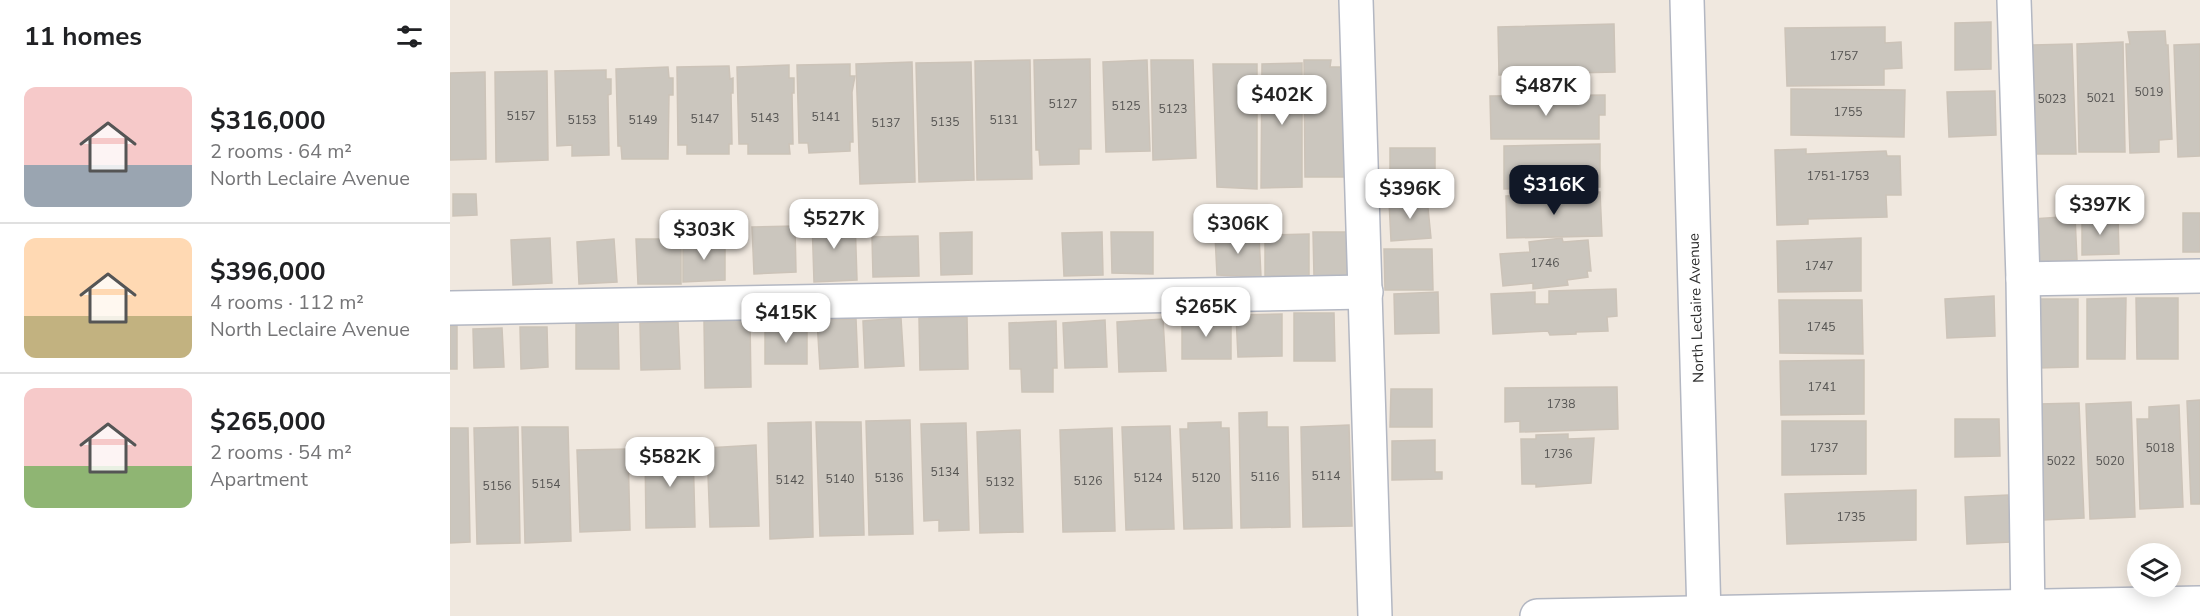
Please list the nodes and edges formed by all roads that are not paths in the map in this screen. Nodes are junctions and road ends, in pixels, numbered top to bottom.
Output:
1 (1356, 0) edge
2 (1687, 0) edge
3 (2014, 0) edge
4 (2200, 276) edge
5 (2023, 279) junction
6 (1366, 292) junction
7 (450, 308) edge
8 (2200, 603) edge
9 (2028, 611) edge
10 (1704, 615) edge
11 (1375, 616) edge
12 (1537, 616) edge

1 - 6 street
2 - 10 street, North Leclaire Avenue
3 - 5 street
4 - 5 street
5 - 9 street
6 - 7 street
6 - 11 street
8 - 9 street
9 - 10 street
10 - 12 street

